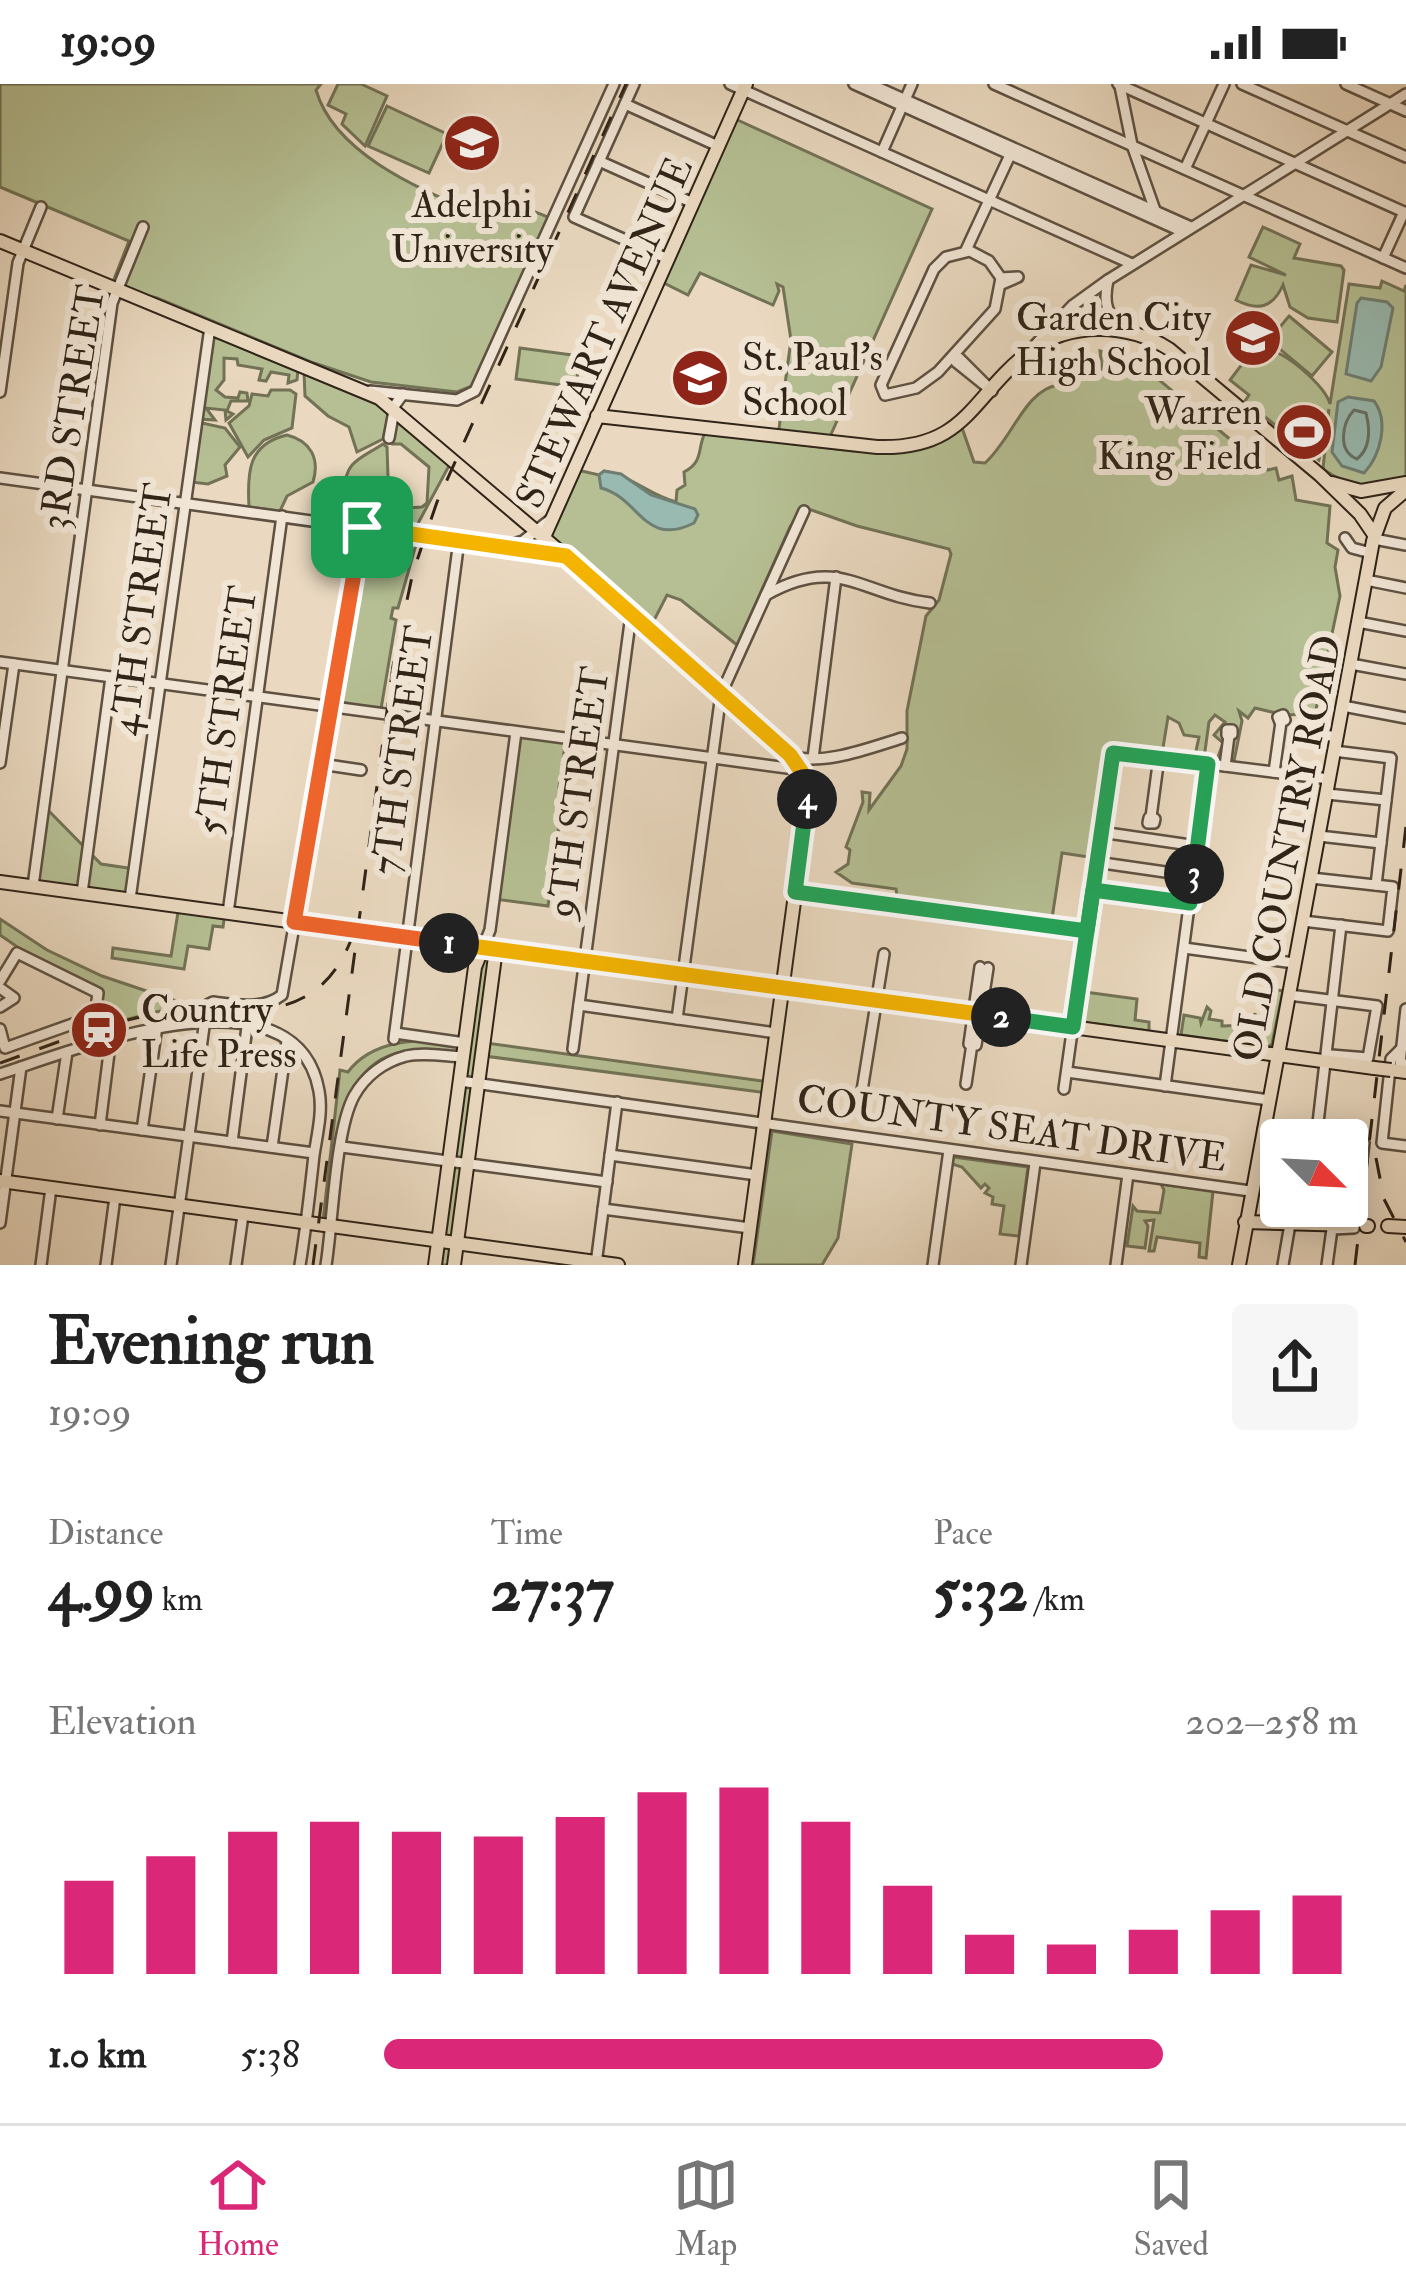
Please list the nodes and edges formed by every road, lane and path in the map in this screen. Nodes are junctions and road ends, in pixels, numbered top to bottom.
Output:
1 (614, 84) edge
2 (634, 84) edge
3 (856, 84) edge
4 (870, 84) edge
5 (912, 84) edge
6 (994, 84) edge
7 (1120, 84) edge
8 (1224, 84) edge
9 (1242, 84) edge
10 (1346, 84) edge
11 (740, 86) edge
12 (1406, 94) edge
13 (904, 103) junction
14 (625, 104) junction
15 (1390, 104) junction
16 (1406, 111) edge
17 (1206, 123) junction
18 (1346, 130) junction
19 (1132, 145) junction
20 (718, 146) junction
21 (1012, 151) junction
22 (882, 152) junction
23 (1406, 158) edge
24 (599, 161) junction
25 (1294, 163) junction
26 (1185, 169) junction
27 (1243, 195) junction
28 (990, 200) junction
29 (693, 203) junction
30 (41, 207) dead end
31 (1405, 212) edge
32 (1155, 215) junction
33 (142, 227) dead end
34 (1187, 230) junction
35 (0, 241) edge
36 (22, 250) junction
37 (968, 250) junction
38 (1383, 258) junction
39 (668, 259) junction
40 (1132, 264) junction
41 (1406, 268) edge
42 (1108, 280) junction
43 (116, 289) junction
44 (210, 327) junction
45 (1102, 328) junction
46 (1136, 333) junction
47 (1029, 352) junction
48 (952, 356) junction
49 (887, 372) junction
50 (346, 382) junction
51 (360, 388) junction
52 (992, 391) junction
53 (0, 392) edge
54 (398, 393) junction
55 (903, 393) junction
56 (394, 410) junction
57 (597, 416) junction
58 (388, 438) dead end
59 (0, 478) edge
60 (1323, 478) junction
61 (1406, 487) edge
62 (87, 489) junction
63 (1337, 491) junction
64 (185, 503) junction
65 (805, 511) dead end
66 (366, 512) dead end
67 (1382, 513) junction
68 (282, 516) junction
69 (362, 527) junction
70 (540, 534) junction
71 (1345, 538) dead end
72 (460, 540) junction
73 (1373, 543) junction
74 (1406, 544) edge
75 (504, 546) junction
76 (530, 550) junction
77 (566, 556) junction
78 (778, 569) junction
79 (836, 577) junction
80 (1366, 580) junction
81 (789, 582) junction
82 (1406, 588) edge
83 (766, 595) junction
84 (930, 602) dead end
85 (631, 615) junction
86 (1358, 622) junction
87 (1406, 631) edge
88 (0, 662) edge
89 (14, 664) junction
90 (1351, 664) junction
91 (62, 670) junction
92 (1406, 674) edge
93 (111, 677) junction
94 (160, 684) junction
95 (721, 694) junction
96 (257, 697) junction
97 (1343, 706) junction
98 (331, 707) junction
99 (1406, 718) edge
100 (436, 721) junction
101 (1281, 722) dead end
102 (516, 732) junction
103 (1316, 734) dead end
104 (1229, 736) dead end
105 (902, 738) dead end
106 (1336, 744) junction
107 (614, 745) junction
108 (1159, 757) junction
109 (813, 758) junction
110 (712, 759) junction
111 (0, 763) edge
112 (322, 764) junction
113 (797, 764) junction
114 (1208, 764) junction
115 (1225, 766) junction
116 (361, 770) dead end
117 (1274, 772) junction
118 (1328, 786) junction
119 (1386, 800) junction
120 (1151, 817) dead end
121 (1101, 832) junction
122 (1318, 836) junction
123 (1381, 843) junction
124 (1197, 845) junction
125 (1096, 862) junction
126 (1193, 876) junction
127 (1311, 878) junction
128 (0, 882) edge
129 (1376, 885) junction
130 (33, 886) junction
131 (1093, 890) junction
132 (795, 892) junction
133 (82, 893) junction
134 (130, 899) junction
135 (1190, 903) junction
136 (228, 913) junction
137 (1303, 921) junction
138 (294, 922) junction
139 (1341, 925) junction
140 (1087, 931) junction
141 (407, 937) junction
142 (489, 948) junction
143 (1184, 948) junction
144 (887, 955) dead end
145 (585, 961) junction
146 (1294, 963) junction
147 (984, 967) dead end
148 (682, 974) junction
149 (0, 984) edge
150 (782, 988) junction
151 (1288, 995) junction
152 (1333, 1000) junction
153 (880, 1002) junction
154 (579, 1005) junction
155 (0, 1007) edge
156 (470, 1008) junction
157 (1406, 1009) edge
158 (489, 1010) junction
159 (977, 1014) junction
160 (676, 1019) junction
161 (204, 1022) junction
162 (157, 1026) junction
163 (247, 1027) junction
164 (1073, 1027) junction
165 (0, 1029) edge
166 (776, 1033) junction
167 (111, 1037) junction
168 (287, 1041) junction
169 (1171, 1041) junction
170 (573, 1049) dead end
171 (464, 1050) junction
172 (67, 1052) junction
173 (1278, 1055) junction
174 (1326, 1057) junction
175 (1401, 1061) edge
176 (21, 1067) junction
177 (1067, 1072) junction
178 (0, 1074) edge
179 (460, 1081) junction
180 (479, 1084) junction
181 (966, 1084) dead end
182 (1165, 1086) junction
183 (1064, 1089) dead end
184 (1269, 1100) junction
185 (617, 1102) junction
186 (860, 1102) dead end
187 (0, 1111) edge
188 (15, 1113) junction
189 (57, 1119) junction
190 (1265, 1119) edge
191 (1319, 1119) edge
192 (764, 1122) junction
193 (100, 1125) junction
194 (142, 1130) junction
195 (188, 1136) junction
196 (232, 1142) junction
197 (1260, 1144) edge
198 (1406, 1146) edge
199 (342, 1147) junction
200 (272, 1148) junction
201 (949, 1150) junction
202 (314, 1154) junction
203 (610, 1155) junction
204 (449, 1161) junction
205 (1035, 1163) junction
206 (468, 1164) junction
207 (1128, 1174) junction
208 (757, 1175) junction
209 (3, 1182) edge
210 (607, 1182) junction
211 (51, 1188) junction
212 (1250, 1190) junction
213 (115, 1197) junction
214 (179, 1205) junction
215 (603, 1209) junction
216 (243, 1215) junction
217 (1246, 1222) junction
218 (0, 1223) edge
219 (1260, 1223) edge
220 (306, 1224) junction
221 (1388, 1226) dead end
222 (332, 1227) junction
223 (1284, 1227) edge
224 (1356, 1227) edge
225 (1406, 1227) edge
226 (750, 1228) junction
227 (439, 1241) junction
228 (457, 1243) junction
229 (538, 1254) junction
230 (596, 1264) edge
231 (40, 1265) edge
232 (106, 1265) edge
233 (171, 1265) edge
234 (236, 1265) edge
235 (300, 1265) edge
236 (326, 1265) edge
237 (436, 1265) edge
238 (454, 1265) edge
239 (557, 1265) edge
240 (618, 1265) edge
241 (745, 1265) edge
242 (933, 1265) edge
243 (1021, 1265) edge
244 (1116, 1265) edge
245 (1239, 1265) edge
246 (1283, 1265) edge
247 (1327, 1265) edge

1 - 54 street
2 - 14 street
3 - 13 street
4 - 13 street
5 - 13 street
6 - 19 street
7 - 17 street
7 - 19 street
8 - 17 street
9 - 18 street
10 - 15 street
11 - 20 main road, STEWART AVENUE
11 - 22 street
12 - 15 street
13 - 21 street
13 - 22 street
14 - 20 street
14 - 24 street
15 - 16 street
15 - 18 street
17 - 25 street
17 - 26 street
18 - 23 street
18 - 25 street
19 - 26 street
19 - 32 street
20 - 29 main road, STEWART AVENUE
21 - 28 street
21 - 32 street
22 - 28 street
24 - 29 street
24 - 39 street
25 - 27 street
25 - 31 street
26 - 27 street
27 - 34 street
27 - 38 street
28 - 37 street
28 - 40 street
29 - 39 main road, STEWART AVENUE
30 - 36 street
31 - 38 street
32 - 34 street
33 - 43 street, 3RD STREET
34 - 40 street
35 - 36 main road
36 - 43 main road
36 - 53 street
37 - 48 street
37 - 49 street
38 - 41 street
39 - 57 main road, STEWART AVENUE
40 - 42 street
42 - 45 street
42 - 46 street
42 - 47 street
43 - 44 main road
43 - 62 street, 3RD STREET
44 - 50 main road
44 - 64 street, 4TH STREET
45 - 46 main road
45 - 47 main road
46 - 60 main road
47 - 52 main road
48 - 52 street
48 - 55 street
49 - 55 street
49 - 55 street
50 - 51 main road
50 - 54 street
51 - 54 street
51 - 56 main road
52 - 57 main road
54 - 56 street
56 - 58 street
56 - 70 main road
57 - 70 main road, STEWART AVENUE
59 - 62 street
60 - 61 main road
60 - 63 main road
61 - 67 main road
62 - 64 street
62 - 91 street, 3RD STREET
63 - 67 main road
63 - 73 main road
64 - 68 street
64 - 94 street, 4TH STREET
65 - 78 street
66 - 69 street
67 - 73 main road, OLD COUNTRY ROAD
68 - 69 street
68 - 96 street, 5TH STREET
69 - 72 street
69 - 98 street
70 - 75 street
70 - 76 street
70 - 77 main road
71 - 73 street
72 - 75 street
72 - 100 street, 7TH STREET
73 - 74 street
73 - 80 main road, OLD COUNTRY ROAD
75 - 76 street
76 - 77 street
77 - 85 main road
78 - 81 street
78 - 83 street
79 - 81 street
79 - 84 street
79 - 109 street
80 - 82 street
80 - 86 main road, OLD COUNTRY ROAD
81 - 83 street
83 - 95 street
85 - 95 main road
85 - 107 street, 9TH STREET
86 - 87 street
86 - 90 main road, OLD COUNTRY ROAD
88 - 89 street
89 - 91 street
89 - 111 street
90 - 92 street
90 - 97 main road, OLD COUNTRY ROAD
91 - 93 street
91 - 130 street, 3RD STREET
93 - 94 street
93 - 133 street
94 - 96 street
94 - 134 street, 4TH STREET
95 - 110 street
95 - 113 main road
96 - 98 street
96 - 136 street, 5TH STREET
97 - 99 street
97 - 106 main road, OLD COUNTRY ROAD
98 - 100 street
98 - 112 street
100 - 102 street
100 - 141 street, 7TH STREET
101 - 117 street
102 - 107 street
102 - 142 street
103 - 106 street
104 - 115 street
105 - 109 street
106 - 118 main road, OLD COUNTRY ROAD
106 - 119 street
107 - 110 street
107 - 145 street, 9TH STREET
108 - 114 street
108 - 120 street
108 - 121 street
109 - 113 street
110 - 113 street
110 - 148 street
112 - 116 street
112 - 138 street
113 - 132 main road
114 - 115 street
114 - 124 street
115 - 117 street
117 - 118 street
118 - 119 street
118 - 122 main road, OLD COUNTRY ROAD
119 - 123 street
121 - 124 street
121 - 125 street
122 - 123 street
122 - 127 main road, OLD COUNTRY ROAD
123 - 129 street
124 - 126 street
125 - 126 street
125 - 131 street
126 - 135 street
127 - 129 street
127 - 137 main road, OLD COUNTRY ROAD
128 - 130 main road
129 - 139 street
130 - 133 main road
131 - 135 street
131 - 140 street
132 - 140 street
132 - 150 main road
133 - 134 main road
134 - 136 main road
135 - 143 street
136 - 138 main road
137 - 139 street
137 - 146 main road, OLD COUNTRY ROAD
138 - 141 main road
138 - 161 street
139 - 152 street
140 - 164 street
141 - 142 main road
141 - 171 street, 7TH STREET
142 - 145 main road
142 - 156 main road
142 - 158 main road
143 - 146 street
143 - 169 street
144 - 153 street
145 - 148 main road
145 - 154 street, 9TH STREET
146 - 151 main road, OLD COUNTRY ROAD
147 - 159 street
148 - 150 main road
148 - 160 street
149 - 155 street
149 - 165 street
150 - 153 main road
150 - 166 main road
151 - 152 street
151 - 173 main road, OLD COUNTRY ROAD
152 - 174 street
152 - 174 street
153 - 159 main road
153 - 186 street
154 - 160 street
154 - 170 street, 9TH STREET
156 - 158 main road
156 - 171 main road
157 - 175 street
158 - 180 main road
159 - 164 main road
159 - 181 street
160 - 166 street
161 - 162 street
161 - 163 street
161 - 195 street
162 - 167 street
162 - 194 street
163 - 168 street
163 - 196 street
164 - 169 main road
164 - 177 street
166 - 192 main road
167 - 172 street
167 - 193 street
168 - 200 street
168 - 202 street
169 - 173 main road
169 - 182 street
171 - 179 main road
171 - 199 street
172 - 176 street
172 - 189 street
173 - 174 main road
173 - 184 main road, OLD COUNTRY ROAD
174 - 175 main road, bridge
174 - 191 street
175 - 198 street
176 - 178 street
176 - 188 street
177 - 182 street
177 - 183 street
179 - 180 street, COUNTY SEAT DRIVE
179 - 204 main road
180 - 185 street, COUNTY SEAT DRIVE
180 - 206 main road
182 - 184 street
184 - 190 main road, OLD COUNTRY ROAD
185 - 192 street, COUNTY SEAT DRIVE
185 - 203 street
187 - 188 street
188 - 189 street
188 - 209 street
189 - 193 street
192 - 201 street, COUNTY SEAT DRIVE
192 - 208 main road
193 - 194 street
194 - 195 street
195 - 196 street
195 - 214 street
196 - 200 street
197 - 212 main road, OLD COUNTRY ROAD
199 - 204 street
199 - 222 street
200 - 202 street
201 - 205 street, COUNTY SEAT DRIVE
201 - 242 street
202 - 220 street
203 - 208 street
203 - 210 street
204 - 206 street
204 - 227 main road
205 - 207 street, COUNTY SEAT DRIVE
205 - 243 street
206 - 210 street
206 - 228 main road
207 - 212 street, COUNTY SEAT DRIVE
207 - 244 street
208 - 226 main road
209 - 211 main road
209 - 218 street
210 - 215 street
211 - 213 main road
211 - 231 street
212 - 217 main road, OLD COUNTRY ROAD
213 - 214 main road
213 - 232 street
214 - 216 main road
214 - 233 street
215 - 226 street
215 - 230 street
216 - 220 main road
216 - 234 street
217 - 219 main road
217 - 245 main road, OLD COUNTRY ROAD
220 - 222 main road
220 - 235 street
221 - 225 main road
222 - 227 main road
222 - 236 street
223 - 246 street
224 - 247 street
226 - 241 main road
227 - 228 main road
227 - 237 main road
228 - 229 main road
228 - 238 main road
229 - 230 main road
229 - 239 street
230 - 240 main road

